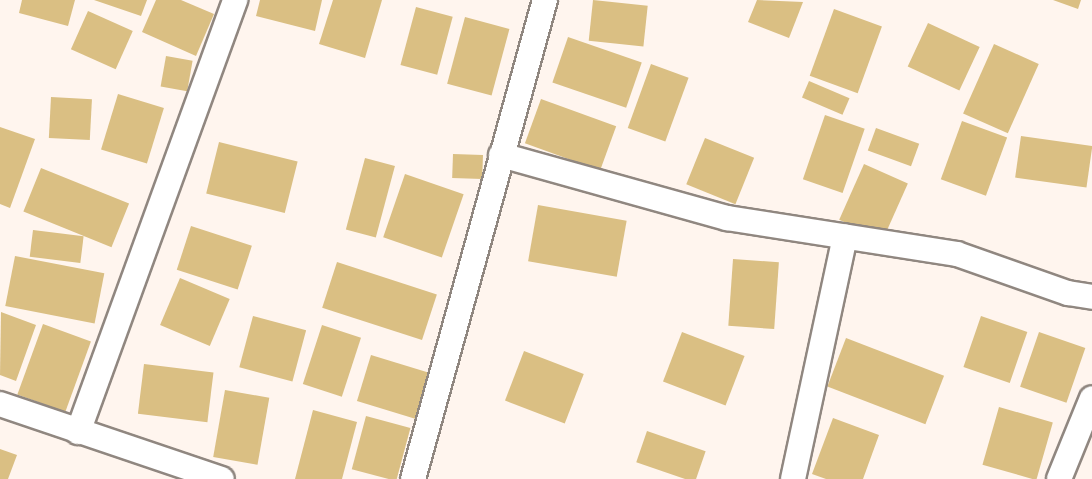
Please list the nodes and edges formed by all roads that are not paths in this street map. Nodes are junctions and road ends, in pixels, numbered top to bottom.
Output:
1 (235, 0) edge
2 (538, 2) edge
3 (501, 155) junction
4 (845, 237) junction
5 (1092, 297) edge
6 (1092, 398) edge
7 (0, 404) edge
8 (78, 432) junction
9 (222, 479) edge
10 (413, 479) edge
11 (793, 479) edge
12 (1059, 479) edge

1 - 8 street
2 - 3 street
3 - 4 street
3 - 10 street
4 - 5 street
4 - 11 street
6 - 12 street
7 - 8 street
8 - 9 street

